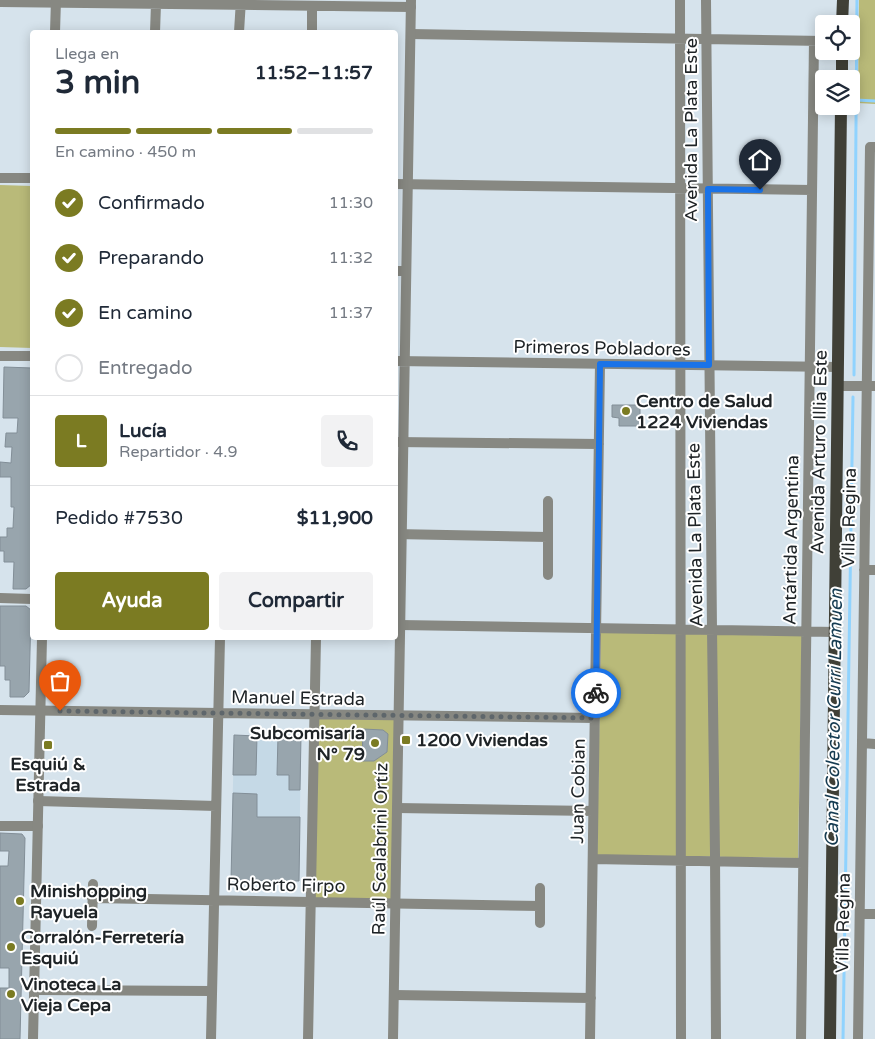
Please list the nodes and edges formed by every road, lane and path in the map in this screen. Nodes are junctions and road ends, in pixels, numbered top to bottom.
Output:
1 (680, 0) edge
2 (706, 0) edge
3 (842, 0) edge
4 (35, 1) edge
5 (56, 1) edge
6 (0, 2) edge
7 (241, 2) edge
8 (156, 4) junction
9 (411, 4) edge
10 (312, 6) junction
11 (842, 15) edge
12 (55, 30) edge
13 (155, 30) edge
14 (239, 30) edge
15 (312, 30) edge
16 (411, 34) junction
17 (680, 39) junction
18 (707, 39) junction
19 (815, 41) edge
20 (818, 60) edge
21 (841, 115) edge
22 (872, 147) edge
23 (0, 178) edge
24 (30, 178) edge
25 (398, 184) edge
26 (408, 184) junction
27 (681, 188) junction
28 (708, 189) junction
29 (812, 190) junction
30 (872, 226) edge
31 (398, 270) edge
32 (406, 271) junction
33 (871, 306) edge
34 (0, 356) edge
35 (30, 356) edge
36 (400, 361) edge
37 (600, 364) junction
38 (681, 365) junction
39 (709, 365) junction
40 (810, 367) junction
41 (838, 367) junction
42 (838, 386) junction
43 (871, 386) edge
44 (399, 442) edge
45 (599, 444) junction
46 (548, 501) dead end
47 (398, 534) edge
48 (548, 537) junction
49 (870, 570) edge
50 (548, 575) dead end
51 (0, 598) edge
52 (30, 599) edge
53 (400, 625) junction
54 (596, 628) junction
55 (681, 629) junction
56 (712, 630) junction
57 (806, 631) junction
58 (835, 632) junction
59 (42, 640) edge
60 (220, 640) edge
61 (316, 640) edge
62 (0, 710) edge
63 (40, 711) junction
64 (218, 713) junction
65 (314, 714) junction
66 (399, 715) junction
67 (595, 718) junction
68 (862, 743) junction
69 (875, 744) edge
70 (38, 801) junction
71 (216, 806) junction
72 (397, 808) junction
73 (594, 811) junction
74 (0, 826) edge
75 (38, 826) junction
76 (593, 859) junction
77 (681, 860) junction
78 (715, 861) junction
79 (803, 863) junction
80 (93, 884) dead end
81 (540, 888) dead end
82 (92, 898) junction
83 (214, 900) junction
84 (311, 902) junction
85 (396, 903) junction
86 (540, 906) junction
87 (860, 914) junction
88 (875, 914) edge
89 (540, 923) dead end
90 (92, 926) dead end
91 (34, 990) junction
92 (212, 991) junction
93 (394, 995) junction
94 (591, 998) junction
95 (830, 1004) junction
96 (33, 1039) edge
97 (210, 1039) edge
98 (308, 1039) edge
99 (393, 1039) edge
100 (590, 1039) edge
101 (681, 1039) edge
102 (716, 1039) edge
103 (801, 1039) edge
104 (824, 1039) edge
105 (830, 1039) edge
106 (858, 1039) edge

1 - 17 street, Avenida La Plata Este
2 - 18 street, Avenida La Plata Este
3 - 11 main road
4 - 5 street
4 - 6 street
5 - 8 street
5 - 12 street
7 - 8 street
7 - 10 street
7 - 14 street
8 - 13 street
9 - 10 street
9 - 16 street, Raúl Scalabrini Ortíz
10 - 15 street
16 - 17 street
16 - 26 street, Raúl Scalabrini Ortíz
17 - 18 street
17 - 27 street, Avenida La Plata Este
18 - 19 street
18 - 28 street, Avenida La Plata Este
20 - 29 street, Antártida Argentina
21 - 41 main road, Avenida Arturo Illia Este
22 - 30 street, Villa Regina
23 - 24 street
25 - 26 street
26 - 27 street
26 - 32 street, Raúl Scalabrini Ortíz
27 - 28 street
27 - 38 street, Avenida La Plata Este
28 - 29 street
28 - 39 street, Avenida La Plata Este
29 - 40 street, Antártida Argentina
30 - 33 street, Villa Regina
31 - 32 street
32 - 36 street, Raúl Scalabrini Ortíz
33 - 43 street, Villa Regina
34 - 35 street
36 - 37 street, Primeros Pobladores
36 - 44 street, Raúl Scalabrini Ortíz
37 - 38 street, Primeros Pobladores
37 - 45 street, Juan Cobian
38 - 39 street, Primeros Pobladores
38 - 55 street, Avenida La Plata Este
39 - 40 street, Primeros Pobladores
39 - 56 street, Avenida La Plata Este
40 - 41 street, Primeros Pobladores
40 - 57 street, Antártida Argentina
41 - 42 main road, Avenida Arturo Illia Este
42 - 43 street
42 - 58 main road, Avenida Arturo Illia Este
43 - 49 street, Villa Regina
44 - 45 street
44 - 47 street, Raúl Scalabrini Ortíz
45 - 54 street, Juan Cobian
46 - 48 street
47 - 48 street
47 - 53 street, Raúl Scalabrini Ortíz
48 - 50 street
49 - 68 street, Villa Regina
51 - 52 street
53 - 54 street
53 - 66 street, Raúl Scalabrini Ortíz
54 - 55 street
54 - 67 street, Juan Cobian
55 - 56 street
55 - 77 street, Avenida La Plata Este
56 - 57 street
56 - 78 street, Avenida La Plata Este
57 - 58 street
57 - 79 street, Antártida Argentina
58 - 95 main road, Avenida Arturo Illia Este
59 - 63 street
60 - 64 street
61 - 65 street
62 - 63 street, Manuel Estrada
63 - 64 street, Manuel Estrada
63 - 70 street
64 - 65 street, Manuel Estrada
64 - 71 street
65 - 66 street, Manuel Estrada
65 - 84 street
66 - 67 street, Manuel Estrada
66 - 72 street, Raúl Scalabrini Ortíz
67 - 73 street, Juan Cobian
68 - 69 street
68 - 87 street, Villa Regina
70 - 71 street
70 - 75 street
71 - 83 street
72 - 73 street
72 - 85 street, Raúl Scalabrini Ortíz
73 - 76 street, Juan Cobian
74 - 75 street
75 - 91 street
76 - 77 street
76 - 94 street, Juan Cobian
77 - 78 street
77 - 101 street, Avenida La Plata Este
78 - 79 street
78 - 102 street, Avenida La Plata Este
79 - 103 street, Antártida Argentina
80 - 82 street
81 - 86 street
82 - 83 street, Roberto Firpo
82 - 90 street
83 - 84 street, Roberto Firpo
83 - 92 street
84 - 85 street, Roberto Firpo
84 - 98 street
85 - 86 street, Roberto Firpo
85 - 93 street, Raúl Scalabrini Ortíz
86 - 89 street
87 - 88 street
87 - 106 street, Villa Regina
91 - 92 street
91 - 96 street
92 - 97 street
93 - 94 street
93 - 99 street, Raúl Scalabrini Ortíz
94 - 100 street, Juan Cobian
95 - 104 main road
95 - 105 main road, Avenida Arturo Illia Este

